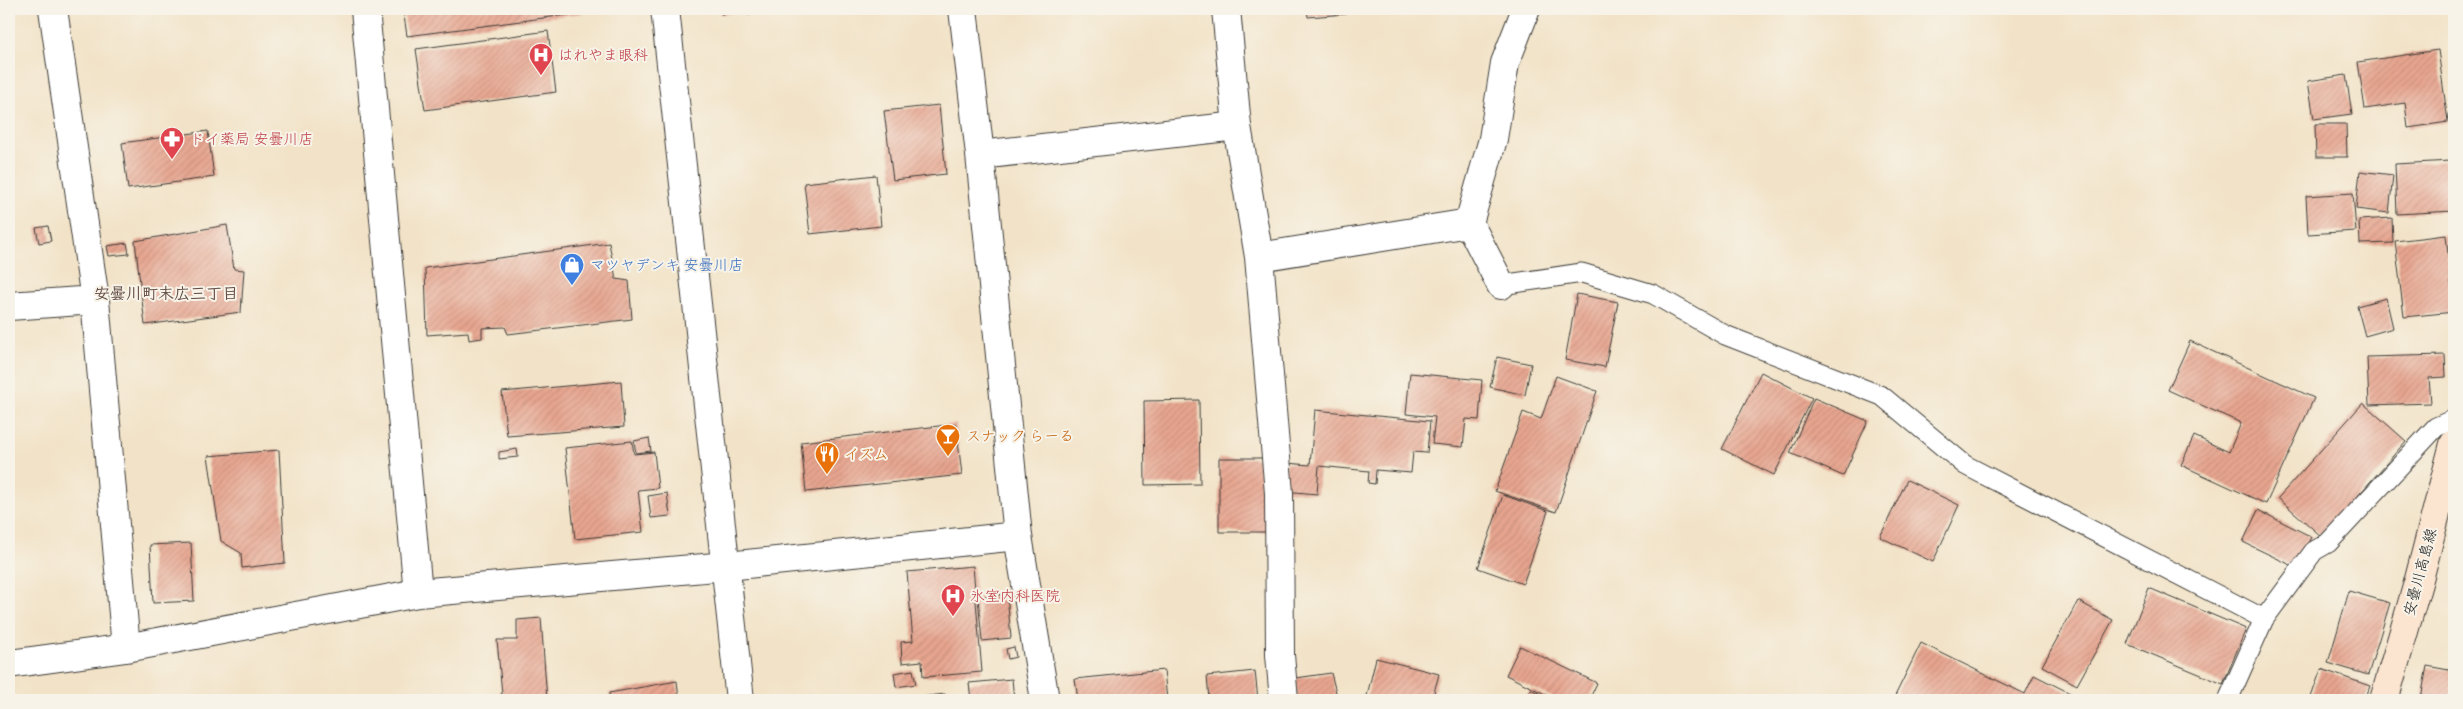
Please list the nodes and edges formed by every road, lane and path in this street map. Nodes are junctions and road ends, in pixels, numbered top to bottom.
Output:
1 (53, 9) edge
2 (365, 9) edge
3 (665, 9) edge
4 (963, 9) edge
5 (1226, 9) edge
6 (1526, 9) edge
7 (1237, 126) junction
8 (980, 155) junction
9 (1469, 222) junction
10 (1259, 257) junction
11 (1501, 285) joint
12 (95, 300) junction
13 (9, 306) edge
14 (2454, 419) edge
15 (2454, 444) edge
16 (1018, 536) junction
17 (727, 566) junction
18 (418, 593) junction
19 (2264, 619) junction
20 (126, 648) junction
21 (9, 664) edge
22 (740, 700) edge
23 (1045, 700) edge
24 (1284, 700) edge
25 (2228, 700) edge
26 (2384, 700) edge

1 - 12 street
2 - 18 street
3 - 17 street
4 - 8 street
5 - 7 street
6 - 9 street
7 - 8 street
7 - 10 street
8 - 16 street
9 - 10 street
9 - 11 street
10 - 24 street
11 - 19 lane
12 - 13 street
12 - 20 street
14 - 19 lane
15 - 26 main road, 安曇川高島線
16 - 17 street
16 - 23 street
17 - 18 street
17 - 22 street
18 - 20 street
19 - 25 lane
20 - 21 street

